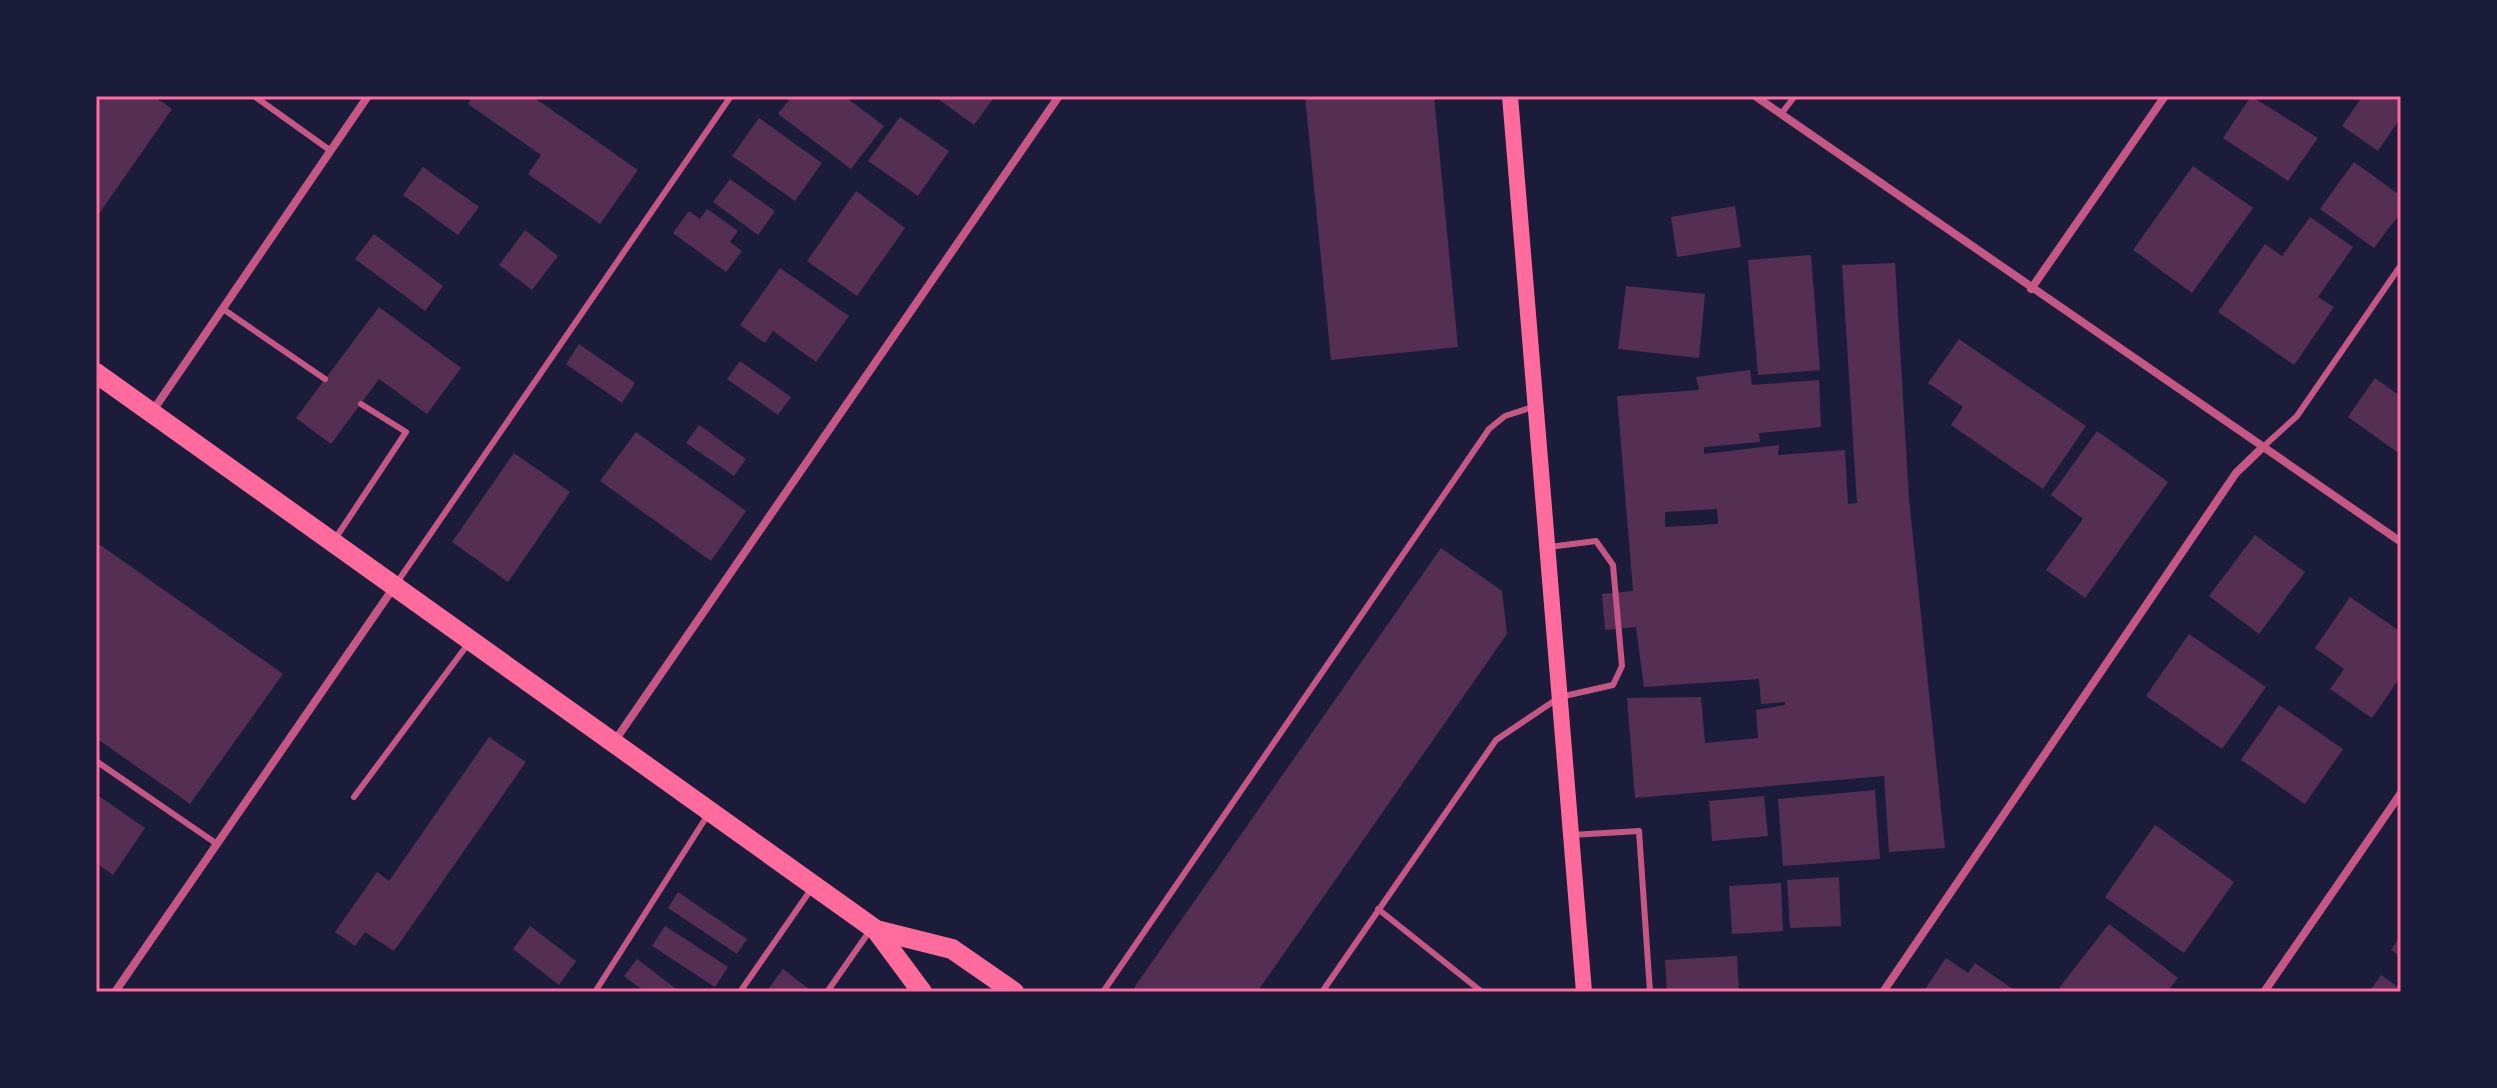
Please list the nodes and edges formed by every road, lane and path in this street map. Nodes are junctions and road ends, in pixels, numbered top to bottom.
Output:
1 (254, 96) edge
2 (368, 96) edge
3 (731, 96) edge
4 (1059, 96) edge
5 (1510, 96) edge
6 (1756, 96) edge
7 (1795, 96) edge
8 (2165, 96) edge
9 (1781, 114) junction
10 (331, 151) junction
11 (2401, 265) edge
12 (2031, 289) junction
13 (223, 309) junction
14 (96, 373) edge
15 (325, 379) dead end
16 (361, 404) dead end
17 (1536, 406) junction
18 (152, 413) junction
19 (2263, 447) junction
20 (333, 542) junction
21 (2401, 542) edge
22 (1548, 547) junction
23 (395, 586) junction
24 (471, 642) junction
25 (1560, 697) junction
26 (613, 742) junction
27 (96, 761) edge
28 (2401, 793) edge
29 (354, 797) dead end
30 (710, 812) junction
31 (1571, 835) junction
32 (217, 844) junction
33 (814, 885) junction
34 (1378, 909) junction
35 (874, 928) junction
36 (115, 992) edge
37 (595, 992) edge
38 (740, 992) edge
39 (827, 992) edge
40 (922, 992) edge
41 (1014, 992) edge
42 (1103, 992) edge
43 (1322, 992) edge
44 (1482, 992) edge
45 (1584, 992) edge
46 (1650, 992) edge
47 (1883, 992) edge
48 (2264, 992) edge

1 - 10 lane
2 - 10 street
3 - 23 lane
4 - 26 street
5 - 17 main road
6 - 9 street
7 - 9 lane
8 - 12 street
9 - 12 street
10 - 13 street
11 - 19 lane
12 - 19 street
13 - 15 lane
13 - 18 street
14 - 18 main road
16 - 20 lane
17 - 22 main road
17 - 42 lane
18 - 20 main road
19 - 21 street
19 - 47 street
20 - 23 main road
22 - 25 main road
22 - 25 lane
23 - 24 main road
23 - 32 street
24 - 26 main road
24 - 29 lane
25 - 31 main road
25 - 34 lane
26 - 30 main road
27 - 32 lane
28 - 48 street
30 - 33 main road
30 - 37 lane
31 - 45 main road
31 - 46 lane
32 - 36 street
33 - 35 main road
33 - 38 lane
34 - 43 lane
34 - 44 lane
35 - 39 lane
35 - 40 main road
35 - 41 main road

